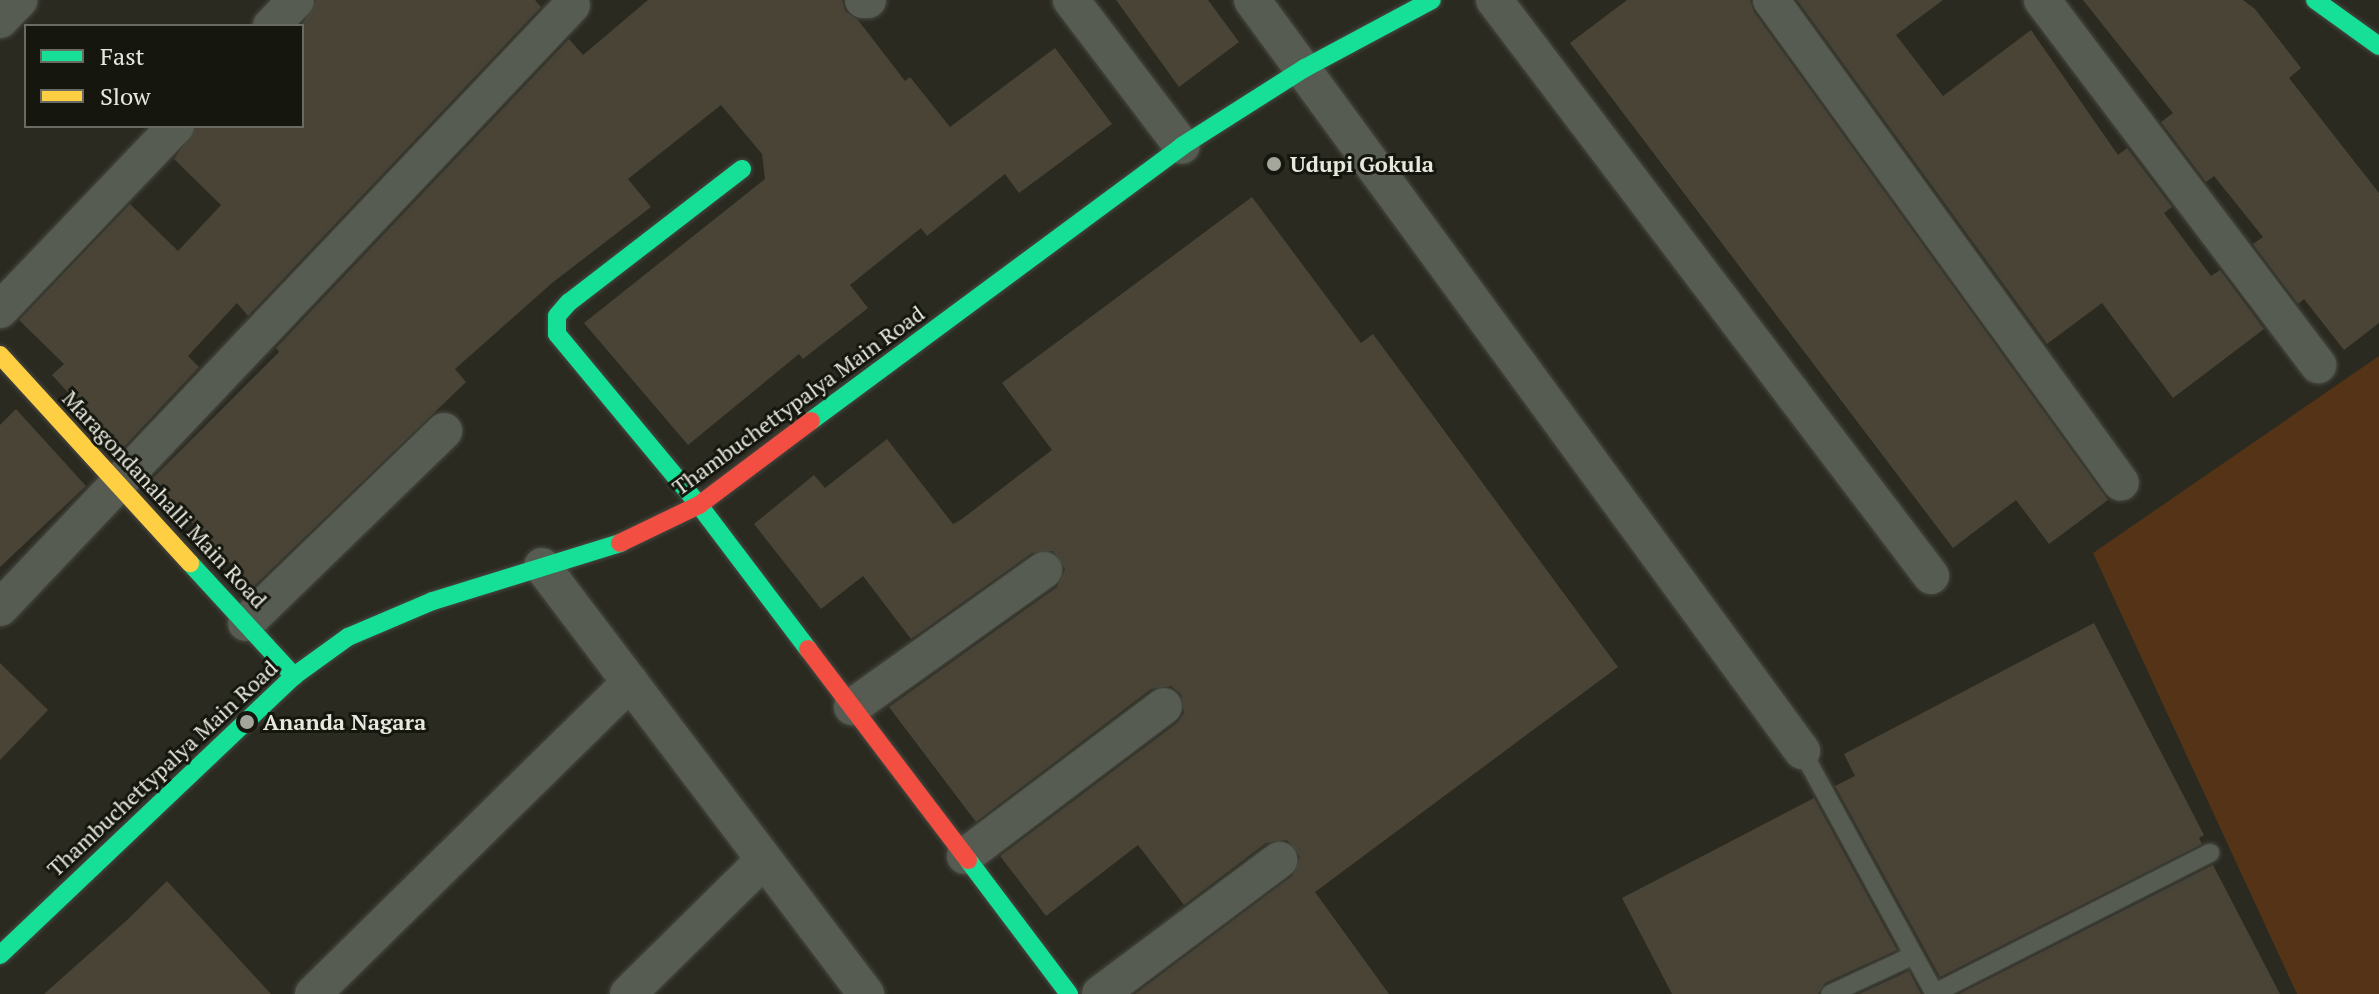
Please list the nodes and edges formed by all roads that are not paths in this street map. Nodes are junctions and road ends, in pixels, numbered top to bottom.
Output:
1 (19, 0) edge
2 (296, 0) edge
3 (1071, 0) edge
4 (1252, 0) edge
5 (1432, 0) edge
6 (1494, 0) edge
7 (1771, 0) edge
8 (2042, 0) edge
9 (2315, 0) edge
10 (572, 5) dead end
11 (0, 20) edge
12 (273, 24) edge
13 (2379, 46) edge
14 (1305, 68) junction
15 (174, 128) edge
16 (1182, 146) junction
17 (742, 169) dead end
18 (0, 310) edge
19 (0, 355) edge
20 (2318, 365) dead end
21 (444, 431) dead end
22 (2121, 483) dead end
23 (118, 484) junction
24 (699, 505) junction
25 (542, 566) junction
26 (1044, 570) dead end
27 (1931, 576) dead end
28 (0, 608) edge
29 (246, 623) junction
30 (294, 676) junction
31 (630, 682) junction
32 (1164, 706) dead end
33 (852, 707) junction
34 (1802, 751) joint
35 (2210, 853) dead end
36 (965, 856) junction
37 (764, 860) junction
38 (1279, 860) dead end
39 (0, 955) edge
40 (1912, 956) junction
41 (313, 994) edge
42 (628, 994) edge
43 (866, 994) edge
44 (1069, 994) edge
45 (1100, 994) edge
46 (1830, 994) edge
47 (1935, 994) edge

1 - 11 street
2 - 12 street
3 - 16 street
4 - 14 street
5 - 14 main road, Thambuchettypalya Main Road
6 - 27 street
7 - 22 street
8 - 20 street
9 - 13 main road
10 - 23 street
14 - 16 main road, Thambuchettypalya Main Road
14 - 34 street
15 - 18 street
16 - 24 main road, Thambuchettypalya Main Road
17 - 24 main road
19 - 23 main road, Maragondanahalli Main Road
21 - 29 street
23 - 28 street
23 - 29 main road, Maragondanahalli Main Road
24 - 25 main road, Thambuchettypalya Main Road
24 - 33 main road
25 - 30 main road, Thambuchettypalya Main Road
25 - 31 street
26 - 33 street
29 - 30 main road, Maragondanahalli Main Road
30 - 39 main road, Thambuchettypalya Main Road
31 - 37 street
31 - 41 street
32 - 36 street
33 - 36 main road
34 - 40 lane
35 - 47 lane
36 - 44 main road
37 - 42 street
37 - 43 street
38 - 45 street
40 - 46 lane
40 - 47 lane

